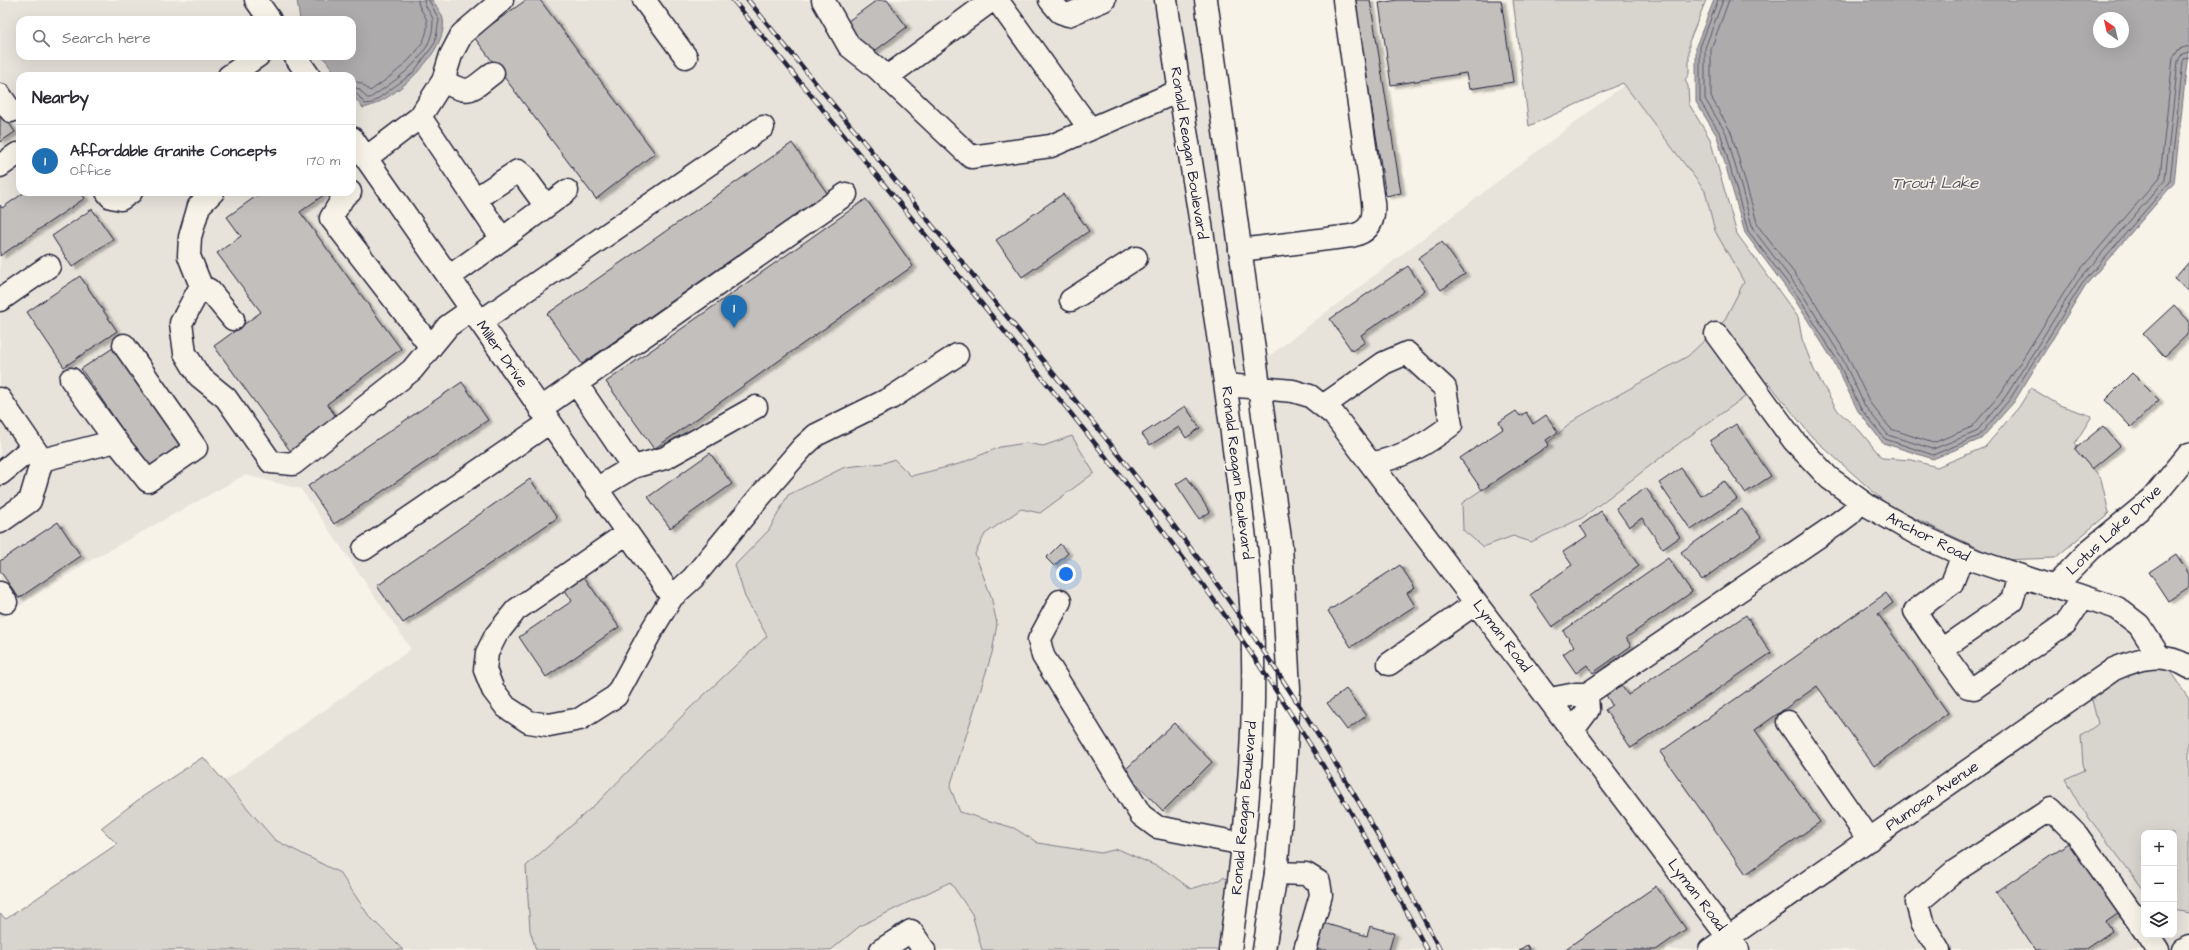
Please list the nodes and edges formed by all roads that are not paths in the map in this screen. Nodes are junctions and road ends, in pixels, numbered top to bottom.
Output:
1 (256, 0) edge
2 (502, 0) edge
3 (644, 0) edge
4 (822, 0) edge
5 (992, 0) edge
6 (997, 0) edge
7 (1050, 0) edge
8 (1104, 0) edge
9 (1166, 0) edge
10 (1206, 0) edge
11 (1344, 0) edge
12 (267, 16) edge
13 (686, 56) dead end
14 (252, 60) edge
15 (235, 72) edge
16 (493, 73) dead end
17 (887, 77) junction
18 (443, 81) junction
19 (1179, 91) junction
20 (420, 117) junction
21 (763, 127) dead end
22 (1090, 128) junction
23 (356, 144) edge
24 (372, 166) junction
25 (356, 185) edge
26 (568, 191) dead end
27 (846, 194) dead end
28 (110, 196) edge
29 (125, 196) edge
30 (209, 196) edge
31 (344, 196) edge
32 (474, 199) junction
33 (546, 206) junction
34 (502, 239) junction
35 (1240, 250) junction
36 (1136, 258) dead end
37 (49, 266) dead end
38 (449, 277) junction
39 (201, 286) junction
40 (0, 300) edge
41 (1071, 300) dead end
42 (476, 316) junction
43 (233, 319) dead end
44 (1716, 334) dead end
45 (124, 345) dead end
46 (431, 347) junction
47 (957, 355) dead end
48 (71, 379) dead end
49 (576, 383) junction
50 (1226, 385) junction
51 (1260, 387) junction
52 (0, 399) edge
53 (1323, 406) junction
54 (756, 407) dead end
55 (545, 415) junction
56 (116, 441) junction
57 (37, 454) junction
58 (2189, 454) edge
59 (1371, 464) junction
60 (633, 467) junction
61 (0, 474) edge
62 (596, 489) junction
63 (1861, 501) junction
64 (0, 522) edge
65 (627, 533) junction
66 (364, 549) dead end
67 (1964, 555) junction
68 (2019, 575) junction
69 (2054, 587) junction
70 (672, 597) junction
71 (2083, 597) junction
72 (1060, 601) dead end
73 (1476, 603) junction
74 (1941, 650) junction
75 (2159, 656) junction
76 (1389, 664) dead end
77 (2189, 666) edge
78 (1587, 694) junction
79 (1550, 699) junction
80 (1788, 722) dead end
81 (1573, 730) junction
82 (1869, 840) junction
83 (1244, 844) junction
84 (1276, 872) junction
85 (2141, 926) edge
86 (2150, 938) edge
87 (1733, 944) edge
88 (2189, 947) edge
89 (881, 950) edge
90 (924, 950) edge
91 (1230, 950) edge
92 (1264, 950) edge
93 (1305, 950) edge
94 (1710, 950) edge
95 (1939, 950) edge
96 (2158, 950) edge
97 (2184, 950) edge

1 - 12 street
2 - 18 street
3 - 13 street
4 - 17 street
5 - 17 street
6 - 22 street
7 - 8 street
9 - 19 street, Ronald Reagan Boulevard
10 - 35 street
11 - 35 street
14 - 15 street
16 - 18 street
17 - 22 street
18 - 20 street
19 - 22 street
19 - 50 street, Ronald Reagan Boulevard
20 - 24 street
20 - 32 street
21 - 42 street
23 - 24 street, Miller Drive
24 - 25 street
24 - 38 street, Miller Drive
26 - 33 street
27 - 49 street
28 - 29 street
30 - 39 street
31 - 46 street
32 - 33 street
32 - 34 street
33 - 34 street
34 - 38 street
35 - 51 street
36 - 41 street
37 - 40 street
38 - 42 street, Miller Drive
39 - 43 street
39 - 46 street
42 - 46 street
42 - 55 street, Miller Drive
44 - 63 street, Anchor Road
45 - 56 street
47 - 70 street
48 - 56 street
49 - 55 street
49 - 60 street
50 - 51 street, Lyman Road
50 - 83 street, Ronald Reagan Boulevard
51 - 53 street, Lyman Road
51 - 84 street
52 - 57 street
53 - 59 street, Lyman Road
53 - 59 street
54 - 60 street
55 - 62 street, Miller Drive
55 - 66 street
56 - 57 street
57 - 61 street
57 - 64 street
58 - 69 street, Lotus Lake Drive
59 - 73 street, Lyman Road
60 - 62 street
62 - 65 street, Miller Drive
63 - 67 street, Anchor Road
63 - 78 street
65 - 70 street, Miller Drive
65 - 70 street
67 - 68 street, Anchor Road
67 - 74 street
68 - 69 street, Anchor Road
68 - 74 street
69 - 71 street, Anchor Road
71 - 74 street
71 - 75 street, Anchor Road
72 - 83 street
73 - 76 street
73 - 79 street, Lyman Road
75 - 77 street
75 - 82 street, Plumosa Avenue
78 - 79 street
78 - 81 street
79 - 81 street, Lyman Road
80 - 82 street
81 - 87 street, Lyman Road
82 - 87 street, Plumosa Avenue
83 - 91 street, Ronald Reagan Boulevard
84 - 92 street
84 - 93 street
85 - 95 street
86 - 96 street
87 - 94 street, Plumosa Avenue
88 - 97 street
89 - 90 street

